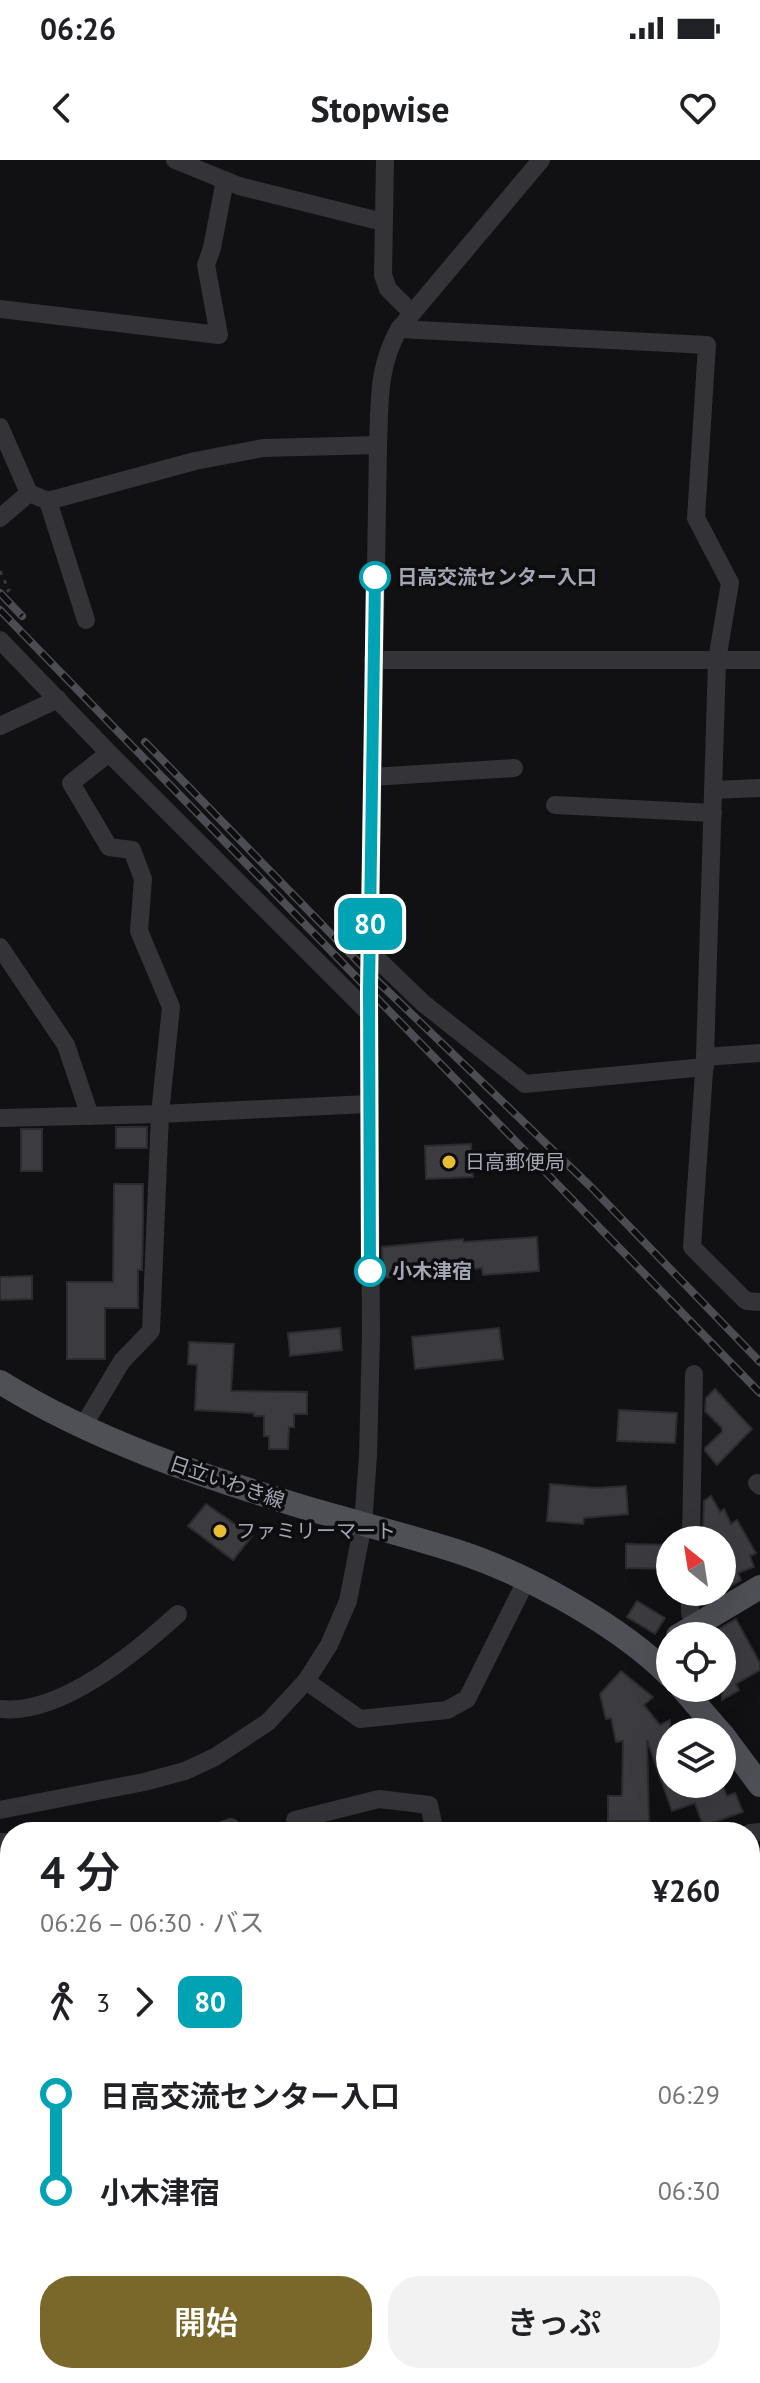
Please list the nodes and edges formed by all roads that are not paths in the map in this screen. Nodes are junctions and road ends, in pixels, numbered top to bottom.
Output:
1 (175, 160) edge
2 (385, 160) edge
3 (541, 160) edge
4 (225, 180) junction
5 (383, 222) junction
6 (0, 309) edge
7 (412, 313) junction
8 (399, 329) junction
9 (0, 427) edge
10 (378, 445) junction
11 (29, 493) junction
12 (48, 501) junction
13 (0, 518) edge
14 (86, 620) dead end
15 (0, 640) edge
16 (373, 660) junction
17 (717, 660) junction
18 (760, 660) edge
19 (58, 699) junction
20 (0, 726) edge
21 (109, 753) junction
22 (514, 768) dead end
23 (372, 777) junction
24 (760, 788) edge
25 (714, 790) junction
26 (555, 805) dead end
27 (713, 813) junction
28 (0, 947) edge
29 (370, 952) junction
30 (369, 1013) junction
31 (760, 1053) edge
32 (705, 1062) junction
33 (368, 1104) junction
34 (160, 1114) junction
35 (90, 1116) junction
36 (0, 1118) edge
37 (760, 1302) edge
38 (694, 1374) dead end
39 (0, 1382) edge
40 (82, 1428) junction
41 (363, 1524) junction
42 (691, 1526) edge
43 (526, 1581) junction
44 (760, 1587) edge
45 (178, 1614) dead end
46 (701, 1622) edge
47 (656, 1649) edge
48 (648, 1654) junction
49 (656, 1662) edge
50 (306, 1681) junction
51 (694, 1702) edge
52 (0, 1709) edge
53 (708, 1718) edge
54 (736, 1753) edge
55 (760, 1785) edge
56 (0, 1810) edge
57 (295, 1820) dead end
58 (433, 1822) edge

1 - 4 street
2 - 5 street
3 - 7 street
4 - 5 street
4 - 6 street
5 - 7 street
7 - 8 street
8 - 10 street
8 - 17 street
9 - 11 street
10 - 12 street
10 - 16 street
11 - 12 street
11 - 13 street
12 - 14 street
15 - 19 street
16 - 17 street
16 - 23 street
17 - 18 street
17 - 25 street
19 - 20 street
19 - 21 street
21 - 30 street
21 - 34 street
22 - 23 street
23 - 29 street
24 - 25 street
25 - 27 street
26 - 27 street
27 - 32 street
28 - 35 street
29 - 30 street
29 - 32 street
30 - 33 street
31 - 32 street
32 - 37 street
33 - 34 street
33 - 41 street
34 - 35 street
34 - 40 street
35 - 36 street
38 - 42 street
39 - 40 main road, 日立いわき線
40 - 41 main road, 日立いわき線
41 - 43 main road, 日立いわき線
41 - 50 street
43 - 48 main road, 日立いわき線
43 - 50 street
44 - 46 main road
45 - 52 street
47 - 48 main road
48 - 49 main road, 日立いわき線
50 - 56 street
51 - 53 main road
54 - 55 main road
57 - 58 street

